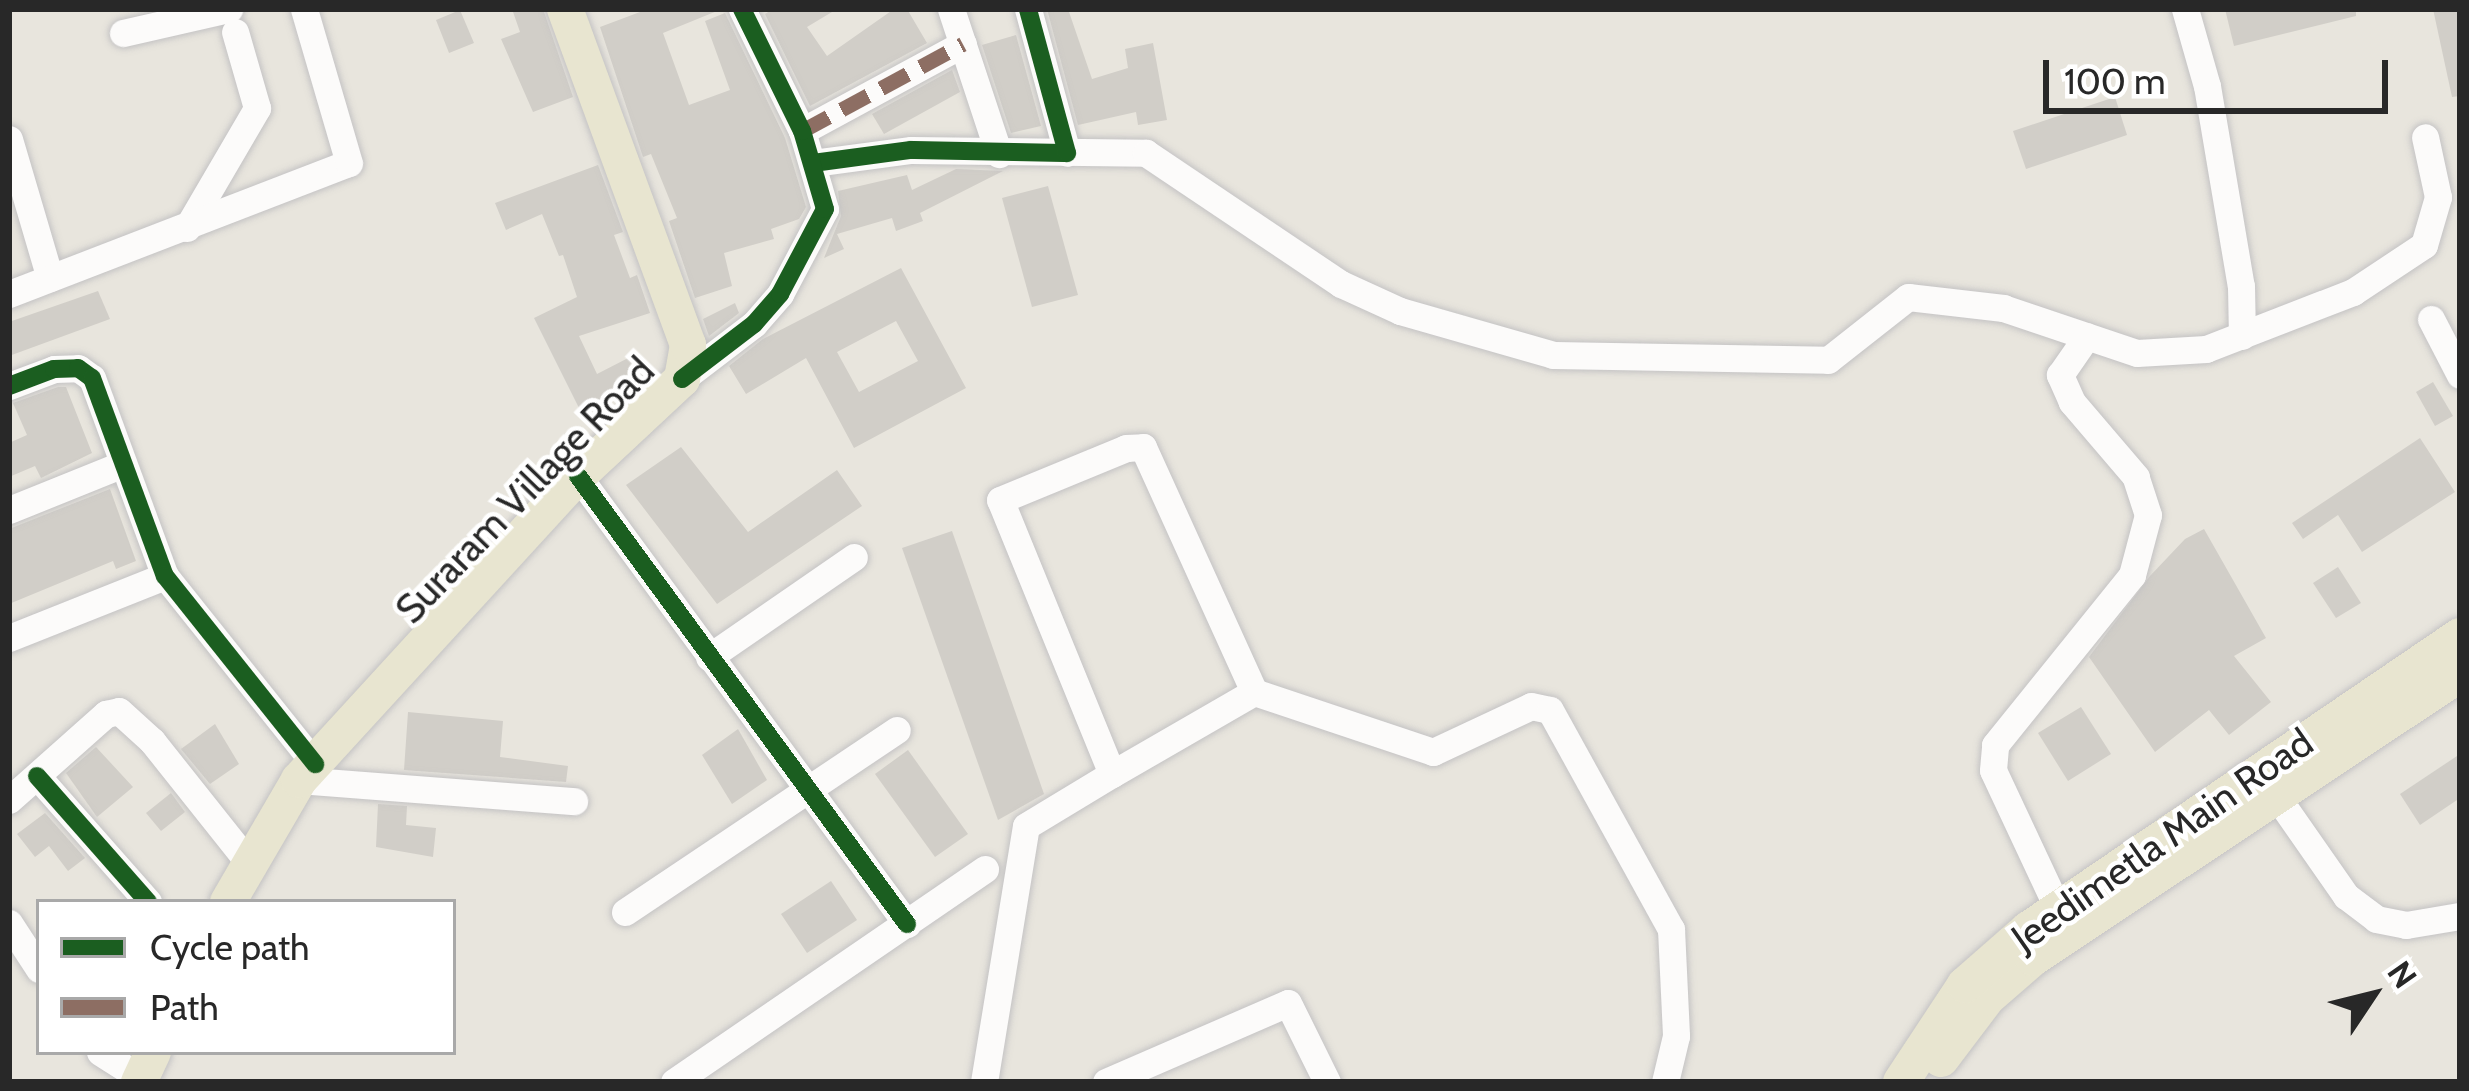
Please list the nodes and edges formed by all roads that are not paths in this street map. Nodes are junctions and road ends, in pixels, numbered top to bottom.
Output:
1 (304, 9) edge
2 (565, 9) edge
3 (742, 9) edge
4 (951, 9) edge
5 (1028, 9) edge
6 (2185, 9) edge
7 (232, 20) edge
8 (123, 33) dead end
9 (963, 44) junction
10 (802, 131) junction
11 (2425, 137) dead end
12 (9, 139) edge
13 (1067, 153) junction
14 (999, 154) junction
15 (813, 163) junction
16 (187, 228) junction
17 (50, 278) junction
18 (9, 294) edge
19 (2432, 319) dead end
20 (2087, 336) junction
21 (2242, 336) junction
22 (2460, 375) edge
23 (682, 379) junction
24 (9, 386) edge
25 (123, 464) junction
26 (578, 476) junction
27 (9, 510) edge
28 (854, 557) dead end
29 (165, 576) junction
30 (2460, 636) edge
31 (9, 638) edge
32 (709, 657) junction
33 (2460, 674) edge
34 (1254, 692) junction
35 (897, 730) dead end
36 (307, 772) junction
37 (1112, 774) junction
38 (37, 776) junction
39 (807, 792) junction
40 (2277, 797) junction
41 (9, 800) edge
42 (574, 801) dead end
43 (249, 863) junction
44 (985, 869) dead end
45 (145, 899) edge
46 (230, 899) edge
47 (2058, 909) junction
48 (626, 912) dead end
49 (2460, 916) edge
50 (9, 923) edge
51 (907, 924) junction
52 (36, 964) edge
53 (107, 1055) edge
54 (145, 1071) edge
55 (674, 1082) edge
56 (984, 1082) edge
57 (1106, 1082) edge
58 (1327, 1082) edge
59 (1665, 1082) edge
60 (1901, 1082) edge
61 (1929, 1082) edge

1 - 16 street
2 - 23 main road, Suraram Village Road
3 - 10 street
4 - 9 street
5 - 13 street
6 - 21 street
7 - 8 street
7 - 16 street
9 - 10 street
9 - 14 street
10 - 15 street
11 - 21 street
12 - 17 street
13 - 14 street
13 - 20 street
14 - 15 street
15 - 23 street
16 - 17 street
17 - 18 street
19 - 22 street
20 - 21 street
20 - 47 street
23 - 26 main road, Suraram Village Road
24 - 25 street
25 - 27 street
25 - 29 street
26 - 32 street
26 - 36 main road, Suraram Village Road
28 - 32 street
29 - 31 street
29 - 36 street
30 - 47 main road, Jeedimetla Main Road
32 - 39 street
33 - 40 main road, Jeedimetla Main Road
34 - 37 street
34 - 37 street
34 - 59 street
35 - 39 street
36 - 42 street
36 - 43 main road, Suraram Village Road
37 - 56 street
38 - 41 street
38 - 43 street
38 - 45 street
39 - 48 street
39 - 51 street
40 - 49 street
40 - 61 main road, Jeedimetla Main Road
43 - 46 main road, Suraram Village Road
44 - 51 street
47 - 60 main road, Jeedimetla Main Road
50 - 52 street
51 - 55 street
53 - 54 street
57 - 58 street

